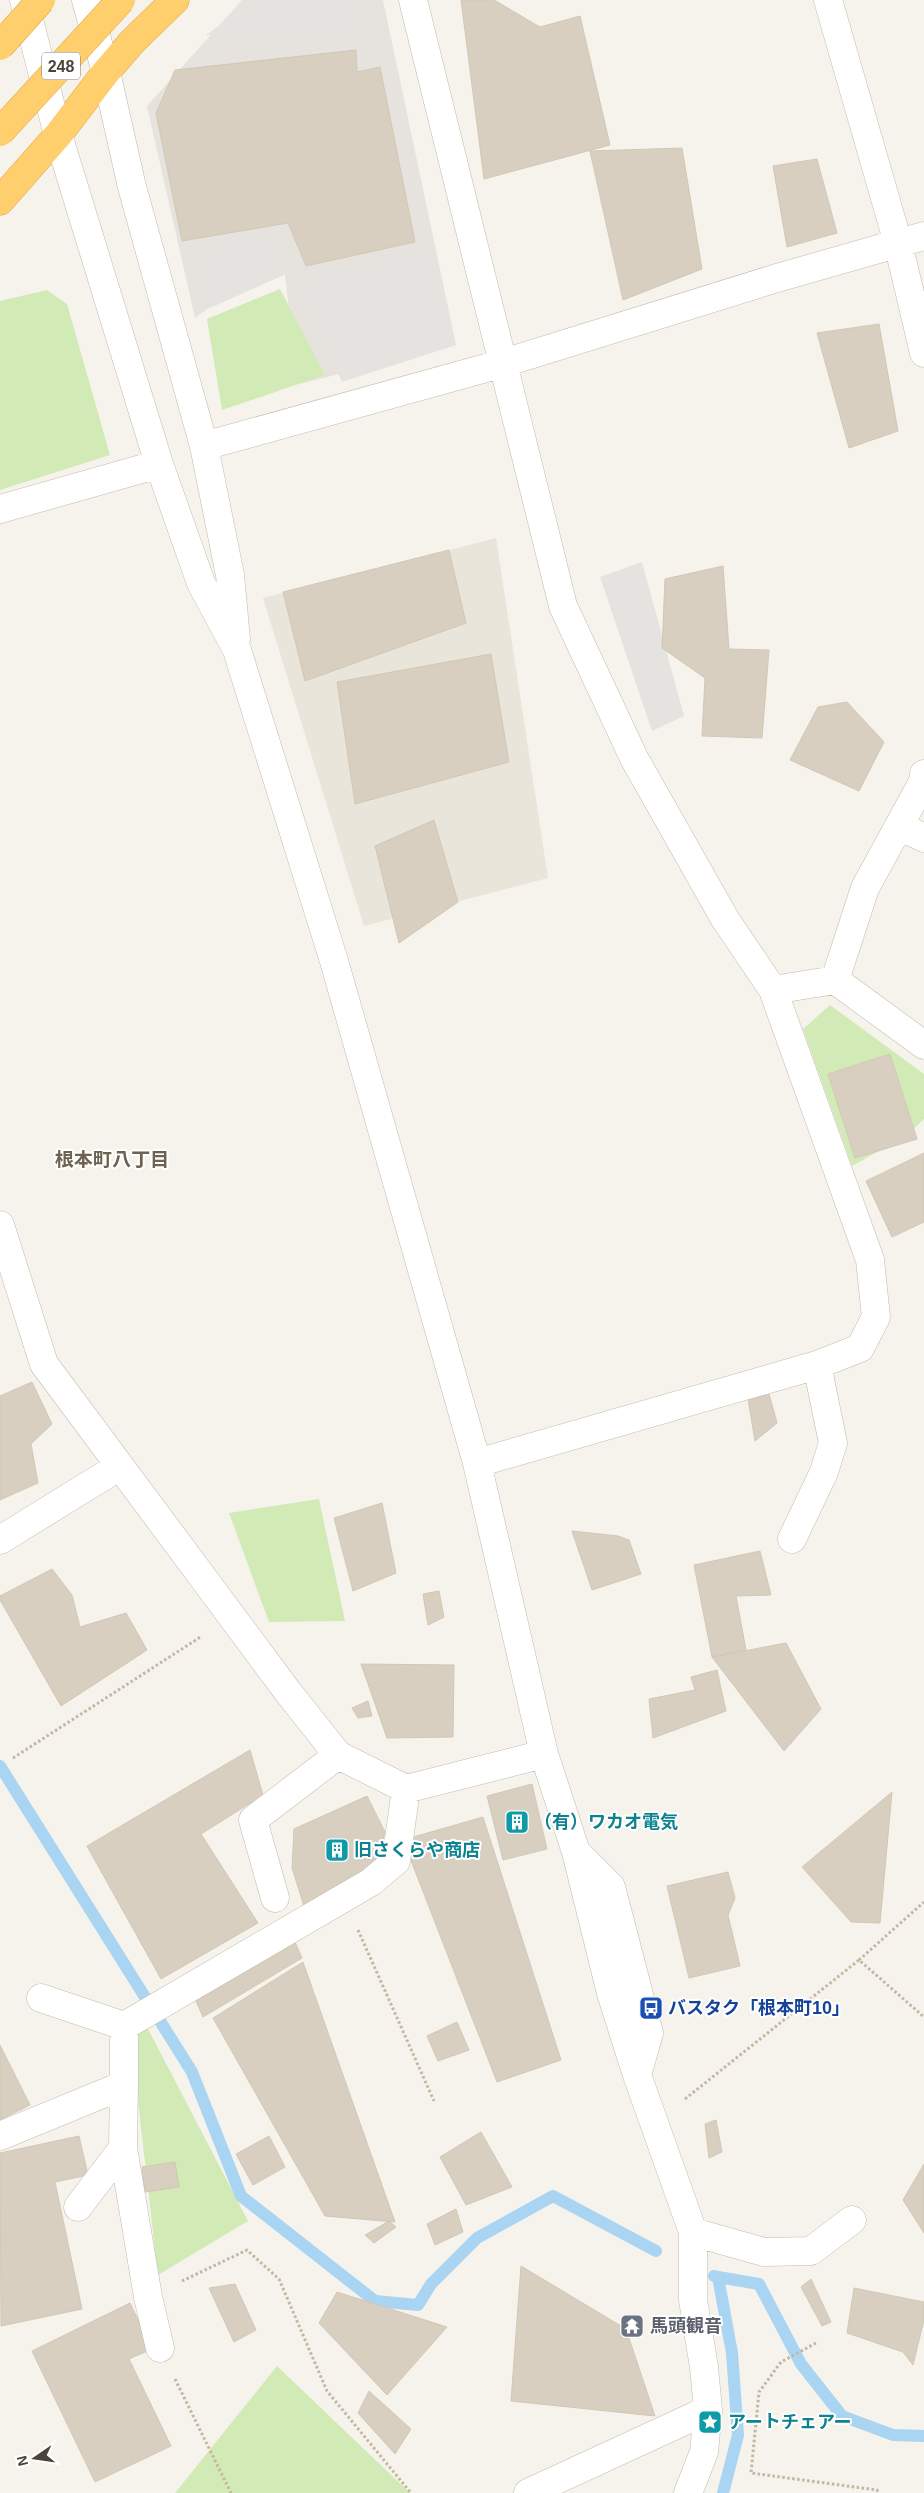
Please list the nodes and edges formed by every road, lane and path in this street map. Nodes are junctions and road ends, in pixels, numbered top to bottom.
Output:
1 (24, 0) edge
2 (41, 0) edge
3 (86, 0) edge
4 (121, 0) edge
5 (176, 0) edge
6 (413, 0) edge
7 (828, 0) edge
8 (0, 46) edge
9 (106, 72) junction
10 (0, 132) edge
11 (58, 135) junction
12 (0, 200) edge
13 (924, 236) edge
14 (898, 243) junction
15 (924, 353) edge
16 (504, 363) junction
17 (204, 446) junction
18 (159, 464) junction
19 (0, 509) edge
20 (237, 650) junction
21 (924, 774) edge
22 (912, 832) edge
23 (835, 980) junction
24 (773, 990) junction
25 (924, 1045) edge
26 (0, 1225) edge
27 (10, 1294) edge
28 (817, 1365) junction
29 (476, 1463) junction
30 (120, 1466) junction
31 (792, 1539) dead end
32 (0, 1540) edge
33 (232, 1616) junction
34 (544, 1754) junction
35 (338, 1755) junction
36 (13, 1758) dead end
37 (406, 1788) junction
38 (344, 1897) junction
39 (275, 1898) dead end
40 (924, 1902) edge
41 (858, 1960) junction
42 (41, 1998) dead end
43 (924, 2017) edge
44 (124, 2026) junction
45 (124, 2085) junction
46 (434, 2102) dead end
47 (651, 2116) junction
48 (0, 2136) edge
49 (124, 2148) junction
50 (78, 2207) dead end
51 (852, 2220) dead end
52 (693, 2232) junction
53 (148, 2297) junction
54 (816, 2343) dead end
55 (160, 2348) joint
56 (708, 2410) junction
57 (231, 2493) edge
58 (411, 2493) edge
59 (528, 2493) edge
60 (688, 2493) edge
61 (878, 2493) edge

1 - 11 street
2 - 8 highway, bridge
3 - 9 street
4 - 10 highway, 248, bridge
5 - 9 highway
6 - 16 street
7 - 14 street
9 - 11 highway
9 - 17 street
11 - 12 highway
11 - 18 street
13 - 14 street
14 - 15 street
14 - 16 street
16 - 17 street
16 - 24 street
17 - 20 street
18 - 19 street
18 - 20 street
20 - 29 street
21 - 22 street
22 - 23 street
23 - 24 street
23 - 25 street
24 - 28 street
26 - 27 street
27 - 30 street
28 - 29 street
28 - 31 street
29 - 34 street
30 - 32 street
30 - 33 street
33 - 35 street
33 - 36 path
34 - 37 street
34 - 47 street
35 - 37 street
35 - 39 street
37 - 38 street
38 - 44 street
38 - 46 path
40 - 41 path
41 - 43 path
41 - 47 path
42 - 44 street
44 - 45 street
45 - 48 street
45 - 49 street
47 - 52 street
49 - 50 street
49 - 53 street
51 - 52 street
52 - 56 street
53 - 55 street
53 - 58 path
54 - 61 path
55 - 57 path
56 - 59 street
56 - 60 street

